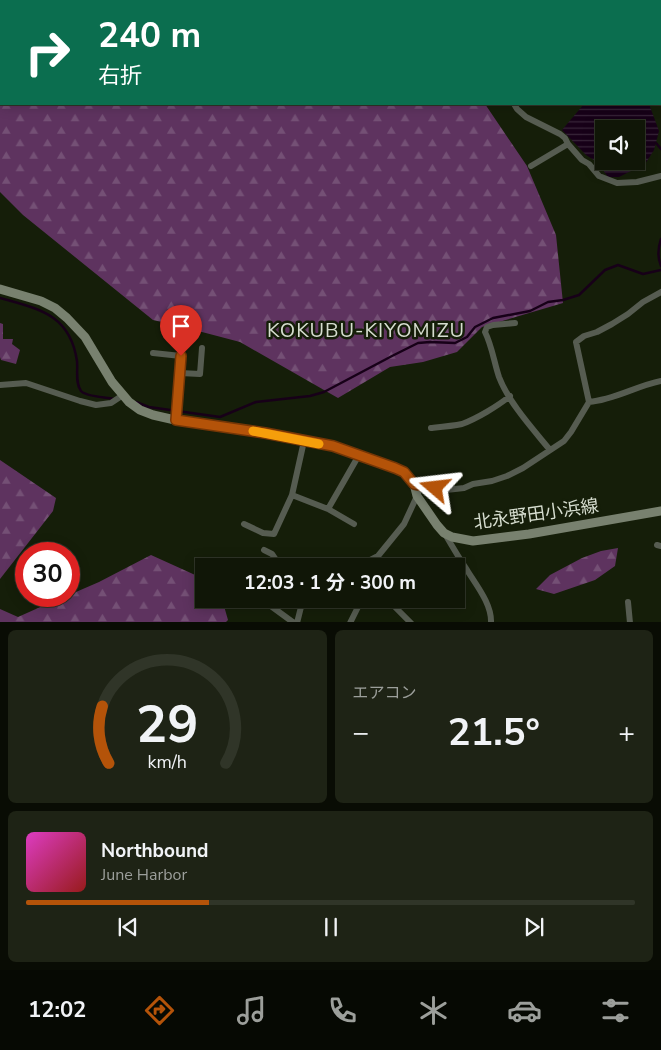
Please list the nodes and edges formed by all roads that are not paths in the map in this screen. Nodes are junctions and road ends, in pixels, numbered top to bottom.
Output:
1 (515, 105) edge
2 (568, 144) junction
3 (531, 166) dead end
4 (661, 176) edge
5 (0, 289) edge
6 (661, 292) edge
7 (515, 323) dead end
8 (183, 332) dead end
9 (202, 348) dead end
10 (153, 353) dead end
11 (181, 356) junction
12 (180, 373) junction
13 (661, 381) edge
14 (0, 384) edge
15 (123, 395) junction
16 (510, 396) junction
17 (589, 402) junction
18 (176, 418) junction
19 (431, 428) dead end
20 (304, 441) junction
21 (550, 450) junction
22 (359, 455) junction
23 (414, 484) junction
24 (292, 495) junction
25 (417, 496) junction
26 (328, 509) junction
27 (661, 511) edge
28 (244, 524) dead end
29 (354, 524) dead end
30 (444, 532) junction
31 (264, 550) dead end
32 (275, 558) edge
33 (374, 558) edge
34 (628, 602) dead end
35 (274, 608) edge
36 (300, 608) edge
37 (357, 608) edge
38 (396, 608) edge
39 (295, 622) edge
40 (350, 622) edge
41 (411, 622) edge
42 (491, 622) edge
43 (630, 622) edge

1 - 2 street
2 - 3 street
2 - 4 street
5 - 15 main road
6 - 17 street
7 - 16 street
8 - 11 street
9 - 12 street
10 - 11 street
11 - 12 street
12 - 18 street
13 - 17 street
14 - 15 street
15 - 18 main road
16 - 19 street
16 - 21 street
17 - 21 street
18 - 20 main road
20 - 22 main road
20 - 24 street
21 - 23 street
22 - 23 main road
22 - 26 street
23 - 25 main road
24 - 26 street
24 - 28 street
25 - 30 main road
25 - 33 street
26 - 29 street
27 - 30 main road, 北永野田小浜線
30 - 42 street
31 - 32 street
34 - 43 street
35 - 39 street
36 - 39 street
37 - 40 street
38 - 41 street

